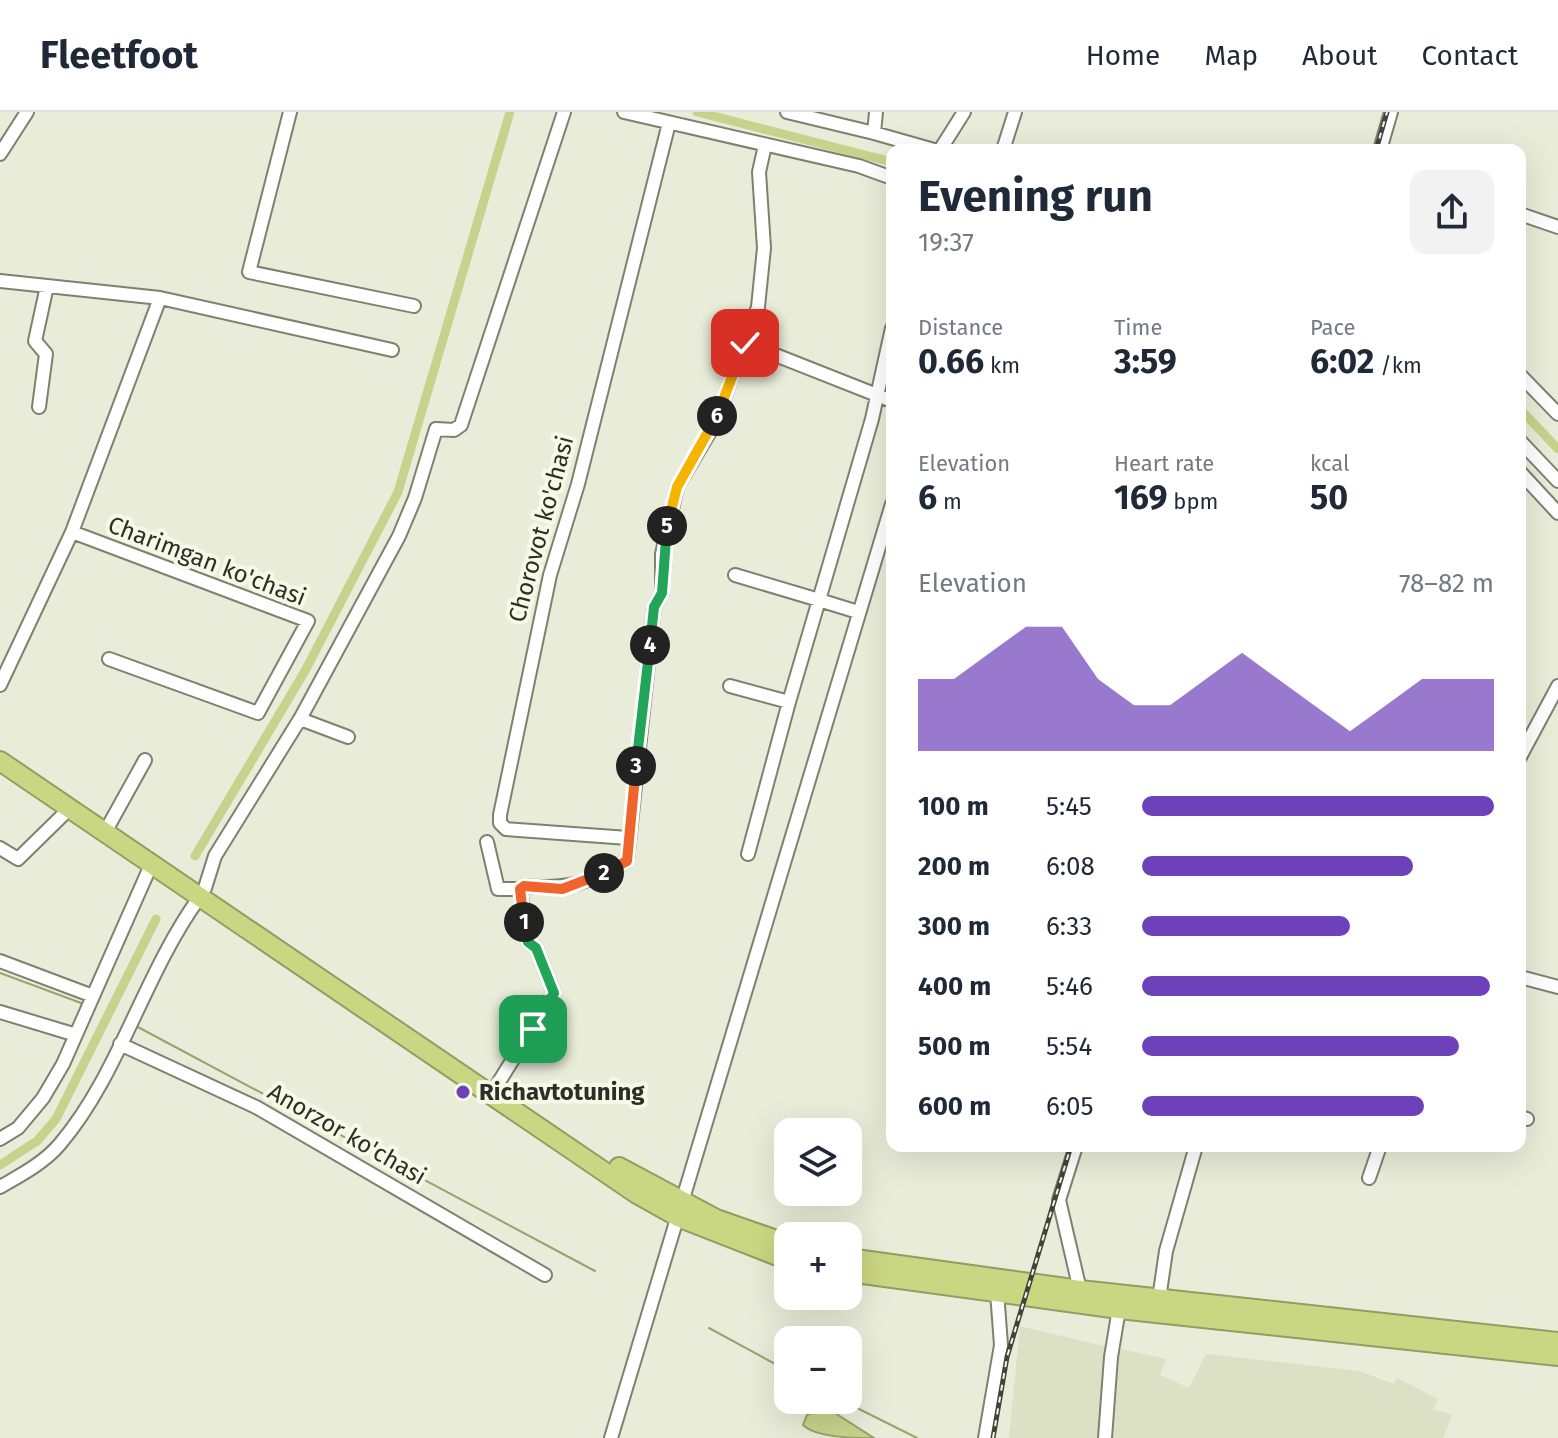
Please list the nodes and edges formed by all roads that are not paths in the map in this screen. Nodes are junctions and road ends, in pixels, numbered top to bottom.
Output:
1 (27, 112) edge
2 (290, 112) edge
3 (564, 112) edge
4 (624, 112) edge
5 (787, 112) edge
6 (876, 112) edge
7 (964, 112) edge
8 (1015, 112) edge
9 (1391, 112) edge
10 (669, 123) junction
11 (874, 133) junction
12 (913, 144) edge
13 (944, 144) edge
14 (1005, 144) edge
15 (1382, 144) edge
16 (765, 145) junction
17 (0, 154) edge
18 (886, 176) edge
19 (1526, 216) edge
20 (1558, 227) edge
21 (0, 281) edge
22 (47, 286) junction
23 (160, 298) junction
24 (414, 306) dead end
25 (745, 343) junction
26 (392, 350) dead end
27 (886, 357) edge
28 (1526, 381) edge
29 (878, 396) junction
30 (886, 399) edge
31 (39, 407) dead end
32 (1558, 414) edge
33 (1526, 447) edge
34 (1526, 478) edge
35 (1558, 481) edge
36 (1558, 513) edge
37 (886, 523) edge
38 (72, 532) junction
39 (735, 575) dead end
40 (819, 600) junction
41 (858, 612) junction
42 (109, 659) dead end
43 (0, 685) edge
44 (730, 686) dead end
45 (1558, 686) edge
46 (789, 702) junction
47 (300, 719) junction
48 (348, 737) dead end
49 (1526, 746) edge
50 (0, 749) edge
51 (145, 760) dead end
52 (0, 761) edge
53 (69, 809) junction
54 (109, 825) junction
55 (628, 838) junction
56 (487, 842) dead end
57 (0, 848) edge
58 (748, 854) dead end
59 (154, 861) junction
60 (520, 889) junction
61 (202, 893) junction
62 (0, 961) edge
63 (1526, 979) edge
64 (1558, 987) edge
65 (93, 996) junction
66 (0, 1012) edge
67 (73, 1034) junction
68 (120, 1044) junction
69 (497, 1085) junction
70 (0, 1139) edge
71 (1074, 1152) edge
72 (1194, 1152) edge
73 (1378, 1152) edge
74 (1369, 1178) dead end
75 (0, 1187) edge
76 (680, 1210) junction
77 (774, 1240) edge
78 (774, 1254) edge
79 (862, 1260) edge
80 (862, 1274) edge
81 (545, 1275) dead end
82 (1080, 1290) junction
83 (997, 1292) junction
84 (1159, 1299) junction
85 (1119, 1309) junction
86 (1233, 1314) junction
87 (1558, 1342) edge
88 (1558, 1356) edge
89 (611, 1438) edge
90 (985, 1438) edge
91 (1105, 1438) edge

1 - 17 street
2 - 24 street
3 - 47 street
4 - 10 street
5 - 11 street
6 - 11 street
7 - 13 street
8 - 14 street
9 - 15 street
10 - 16 street
10 - 55 street, Chorovot ko'chasi
11 - 12 street
16 - 18 street
16 - 25 street
19 - 20 street
21 - 22 street
22 - 23 street
22 - 31 street
23 - 26 street
23 - 38 street, Charimgan ko'chasi
25 - 29 street
25 - 55 street
27 - 29 street
28 - 32 street
29 - 30 street
29 - 40 street
33 - 35 street
34 - 36 street
37 - 41 street
38 - 42 street, Charimgan ko'chasi
38 - 43 street, Charimgan ko'chasi
39 - 40 street
40 - 41 street
40 - 46 street
41 - 76 street
44 - 46 street
45 - 49 street
46 - 58 street
47 - 48 street
47 - 61 street
50 - 54 highway
51 - 54 street
52 - 53 highway
53 - 57 street
53 - 59 highway
54 - 59 highway
55 - 60 street
56 - 60 street
59 - 61 highway
59 - 65 street
60 - 69 street
61 - 68 street
61 - 69 highway
61 - 76 highway
62 - 65 street
63 - 64 street
65 - 67 street
66 - 67 street
67 - 70 street
68 - 75 street
68 - 81 street, Anorzor ko'chasi
69 - 76 highway
71 - 82 street
72 - 84 street
73 - 74 street
76 - 77 highway
76 - 78 highway
76 - 89 street
79 - 82 highway
80 - 83 highway
82 - 84 highway
83 - 85 highway
83 - 90 street
84 - 86 highway
85 - 86 highway
85 - 91 street
86 - 87 highway
86 - 88 highway

